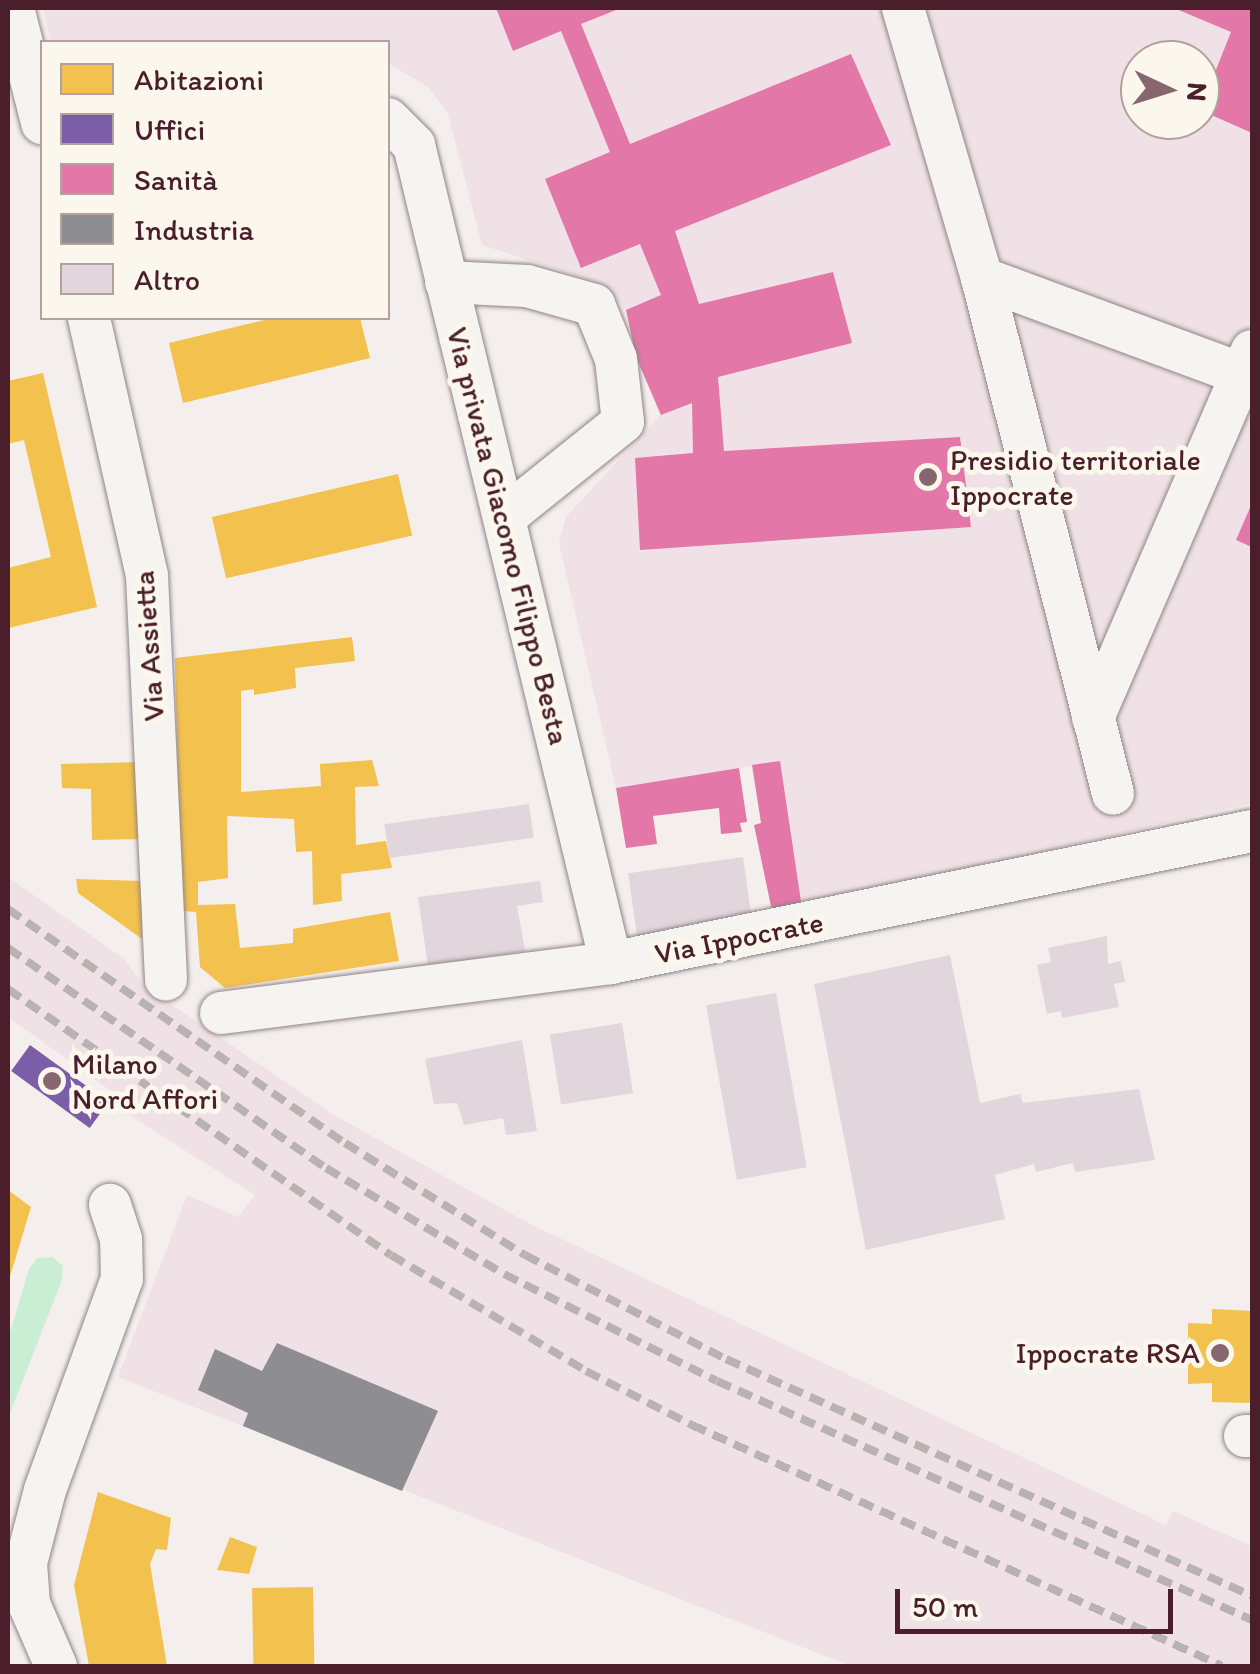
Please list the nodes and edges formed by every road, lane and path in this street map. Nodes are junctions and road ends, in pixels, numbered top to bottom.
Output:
1 (13, 8) edge
2 (903, 8) edge
3 (40, 114) edge
4 (390, 121) edge
5 (982, 278) junction
6 (446, 282) junction
7 (89, 320) edge
8 (1249, 368) edge
9 (506, 516) junction
10 (1093, 718) junction
11 (1112, 794) dead end
12 (1252, 831) edge
13 (611, 963) junction
14 (166, 980) dead end
15 (221, 1013) dead end
16 (110, 1204) dead end
17 (44, 1490) junction
18 (8, 1548) edge
19 (8, 1644) edge
20 (54, 1662) edge

1 - 3 street
2 - 5 street
4 - 6 street, Via privata Giacomo Filippo Besta
5 - 8 street
5 - 10 street
6 - 9 street, Via privata Giacomo Filippo Besta
6 - 9 street
7 - 14 street, Via Assietta
8 - 10 street
9 - 13 street, Via privata Giacomo Filippo Besta
10 - 11 street
12 - 13 street, Via Ippocrate
13 - 15 street, Via Ippocrate
16 - 17 street
17 - 18 street
17 - 20 street
19 - 20 street

